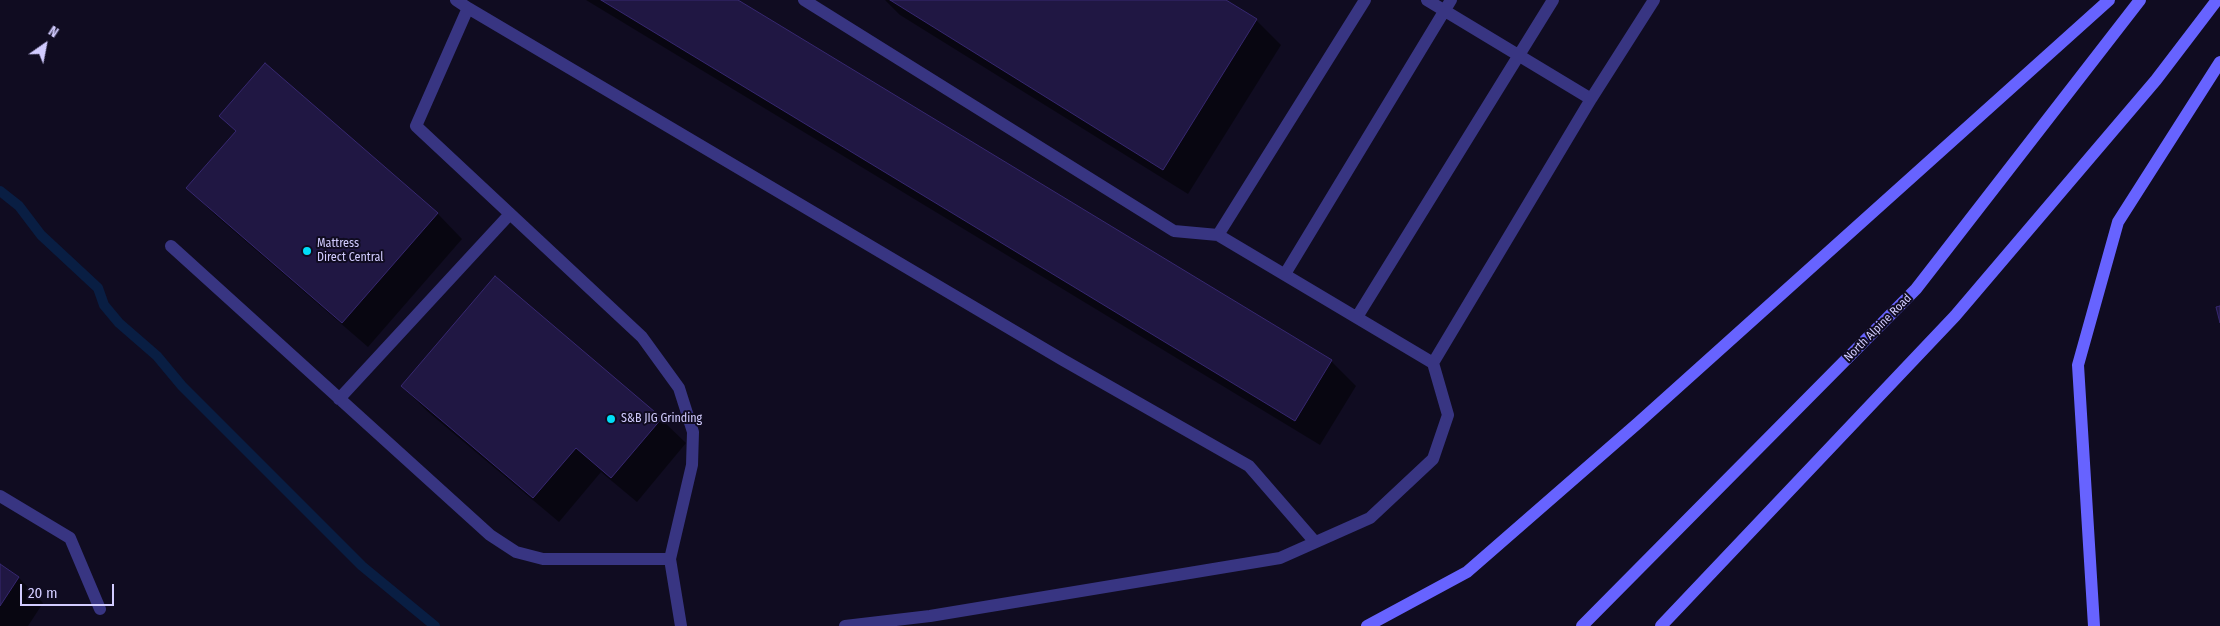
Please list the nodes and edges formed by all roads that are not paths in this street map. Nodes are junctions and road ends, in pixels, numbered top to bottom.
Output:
1 (456, 0) edge
2 (804, 0) edge
3 (1365, 0) edge
4 (1427, 0) edge
5 (1553, 0) edge
6 (1654, 0) edge
7 (2109, 0) edge
8 (2140, 0) edge
9 (2217, 0) edge
10 (1448, 6) edge
11 (468, 8) junction
12 (1518, 56) junction
13 (2220, 62) edge
14 (1591, 99) junction
15 (510, 214) junction
16 (1218, 235) junction
17 (171, 246) dead end
18 (1285, 274) junction
19 (1357, 317) junction
20 (1433, 363) junction
21 (340, 399) junction
22 (0, 496) edge
23 (1315, 542) junction
24 (670, 559) junction
25 (100, 609) dead end
26 (681, 626) edge
27 (845, 626) edge
28 (1367, 626) edge
29 (1582, 626) edge
30 (1661, 626) edge
31 (2094, 626) edge

1 - 11 lane
2 - 16 lane
3 - 16 lane
4 - 10 lane
5 - 12 lane
6 - 14 lane
7 - 28 main road
8 - 29 main road, North Alpine Road
9 - 30 main road
10 - 12 lane
10 - 18 lane
11 - 15 lane
11 - 23 lane
12 - 14 lane
12 - 19 lane
13 - 31 main road
14 - 20 lane
15 - 21 lane
15 - 24 lane
16 - 18 lane
17 - 21 lane
18 - 19 lane
19 - 20 lane
20 - 23 lane
21 - 24 lane
22 - 25 lane
23 - 27 lane
24 - 26 lane

